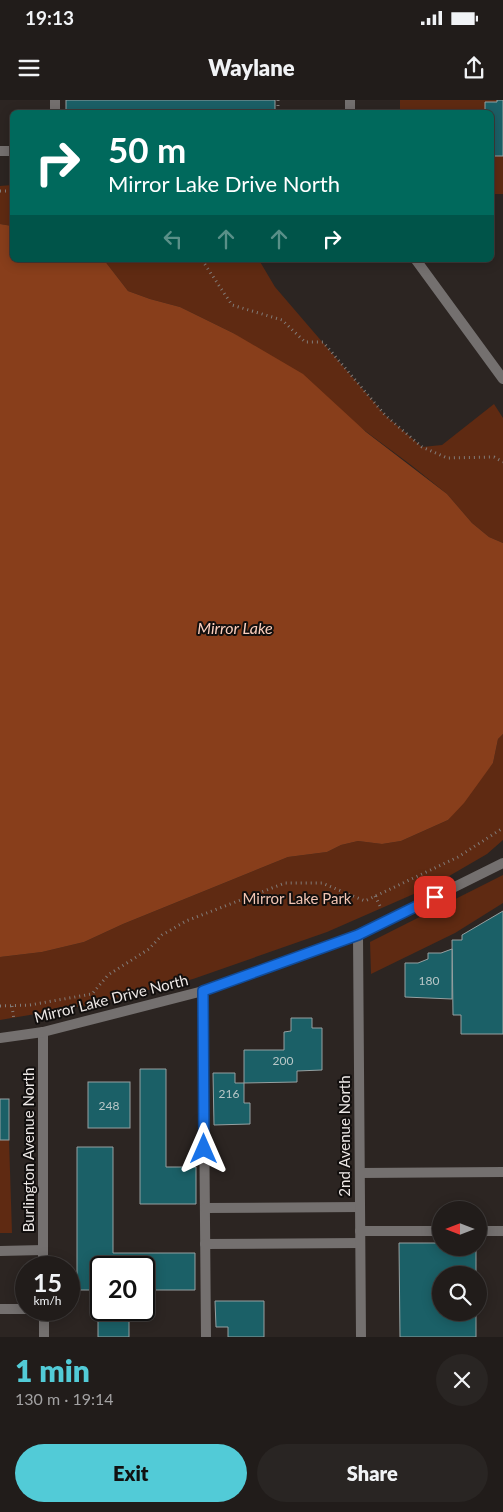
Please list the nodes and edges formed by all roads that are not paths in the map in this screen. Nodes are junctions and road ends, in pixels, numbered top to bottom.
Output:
1 (417, 262) edge
2 (503, 379) edge
3 (503, 863) edge
4 (358, 935) junction
5 (203, 991) junction
6 (43, 1032) junction
7 (0, 1038) edge
8 (503, 1172) edge
9 (360, 1173) junction
10 (360, 1207) junction
11 (205, 1208) junction
12 (360, 1231) junction
13 (432, 1231) edge
14 (488, 1231) edge
15 (503, 1231) edge
16 (360, 1243) junction
17 (205, 1244) junction
18 (43, 1250) junction
19 (0, 1251) edge
20 (43, 1256) edge
21 (0, 1309) edge
22 (15, 1309) edge
23 (44, 1321) edge
24 (44, 1337) edge
25 (206, 1337) edge
26 (360, 1337) edge

1 - 2 street
3 - 4 street, Mirror Lake Drive North
4 - 5 street, Mirror Lake Drive North
4 - 9 street, 2nd Avenue North
5 - 6 street, Mirror Lake Drive North
5 - 11 street
6 - 7 street, Mirror Lake Drive North
6 - 18 street, Burlington Avenue North
8 - 9 street
9 - 10 street, 2nd Avenue North
10 - 11 street
10 - 12 street, 2nd Avenue North
11 - 17 street
12 - 13 street
12 - 16 street, 2nd Avenue North
14 - 15 street
16 - 17 street
16 - 26 street, 2nd Avenue North
17 - 25 street
18 - 19 street
18 - 20 street, Burlington Avenue North
21 - 22 street
23 - 24 street

